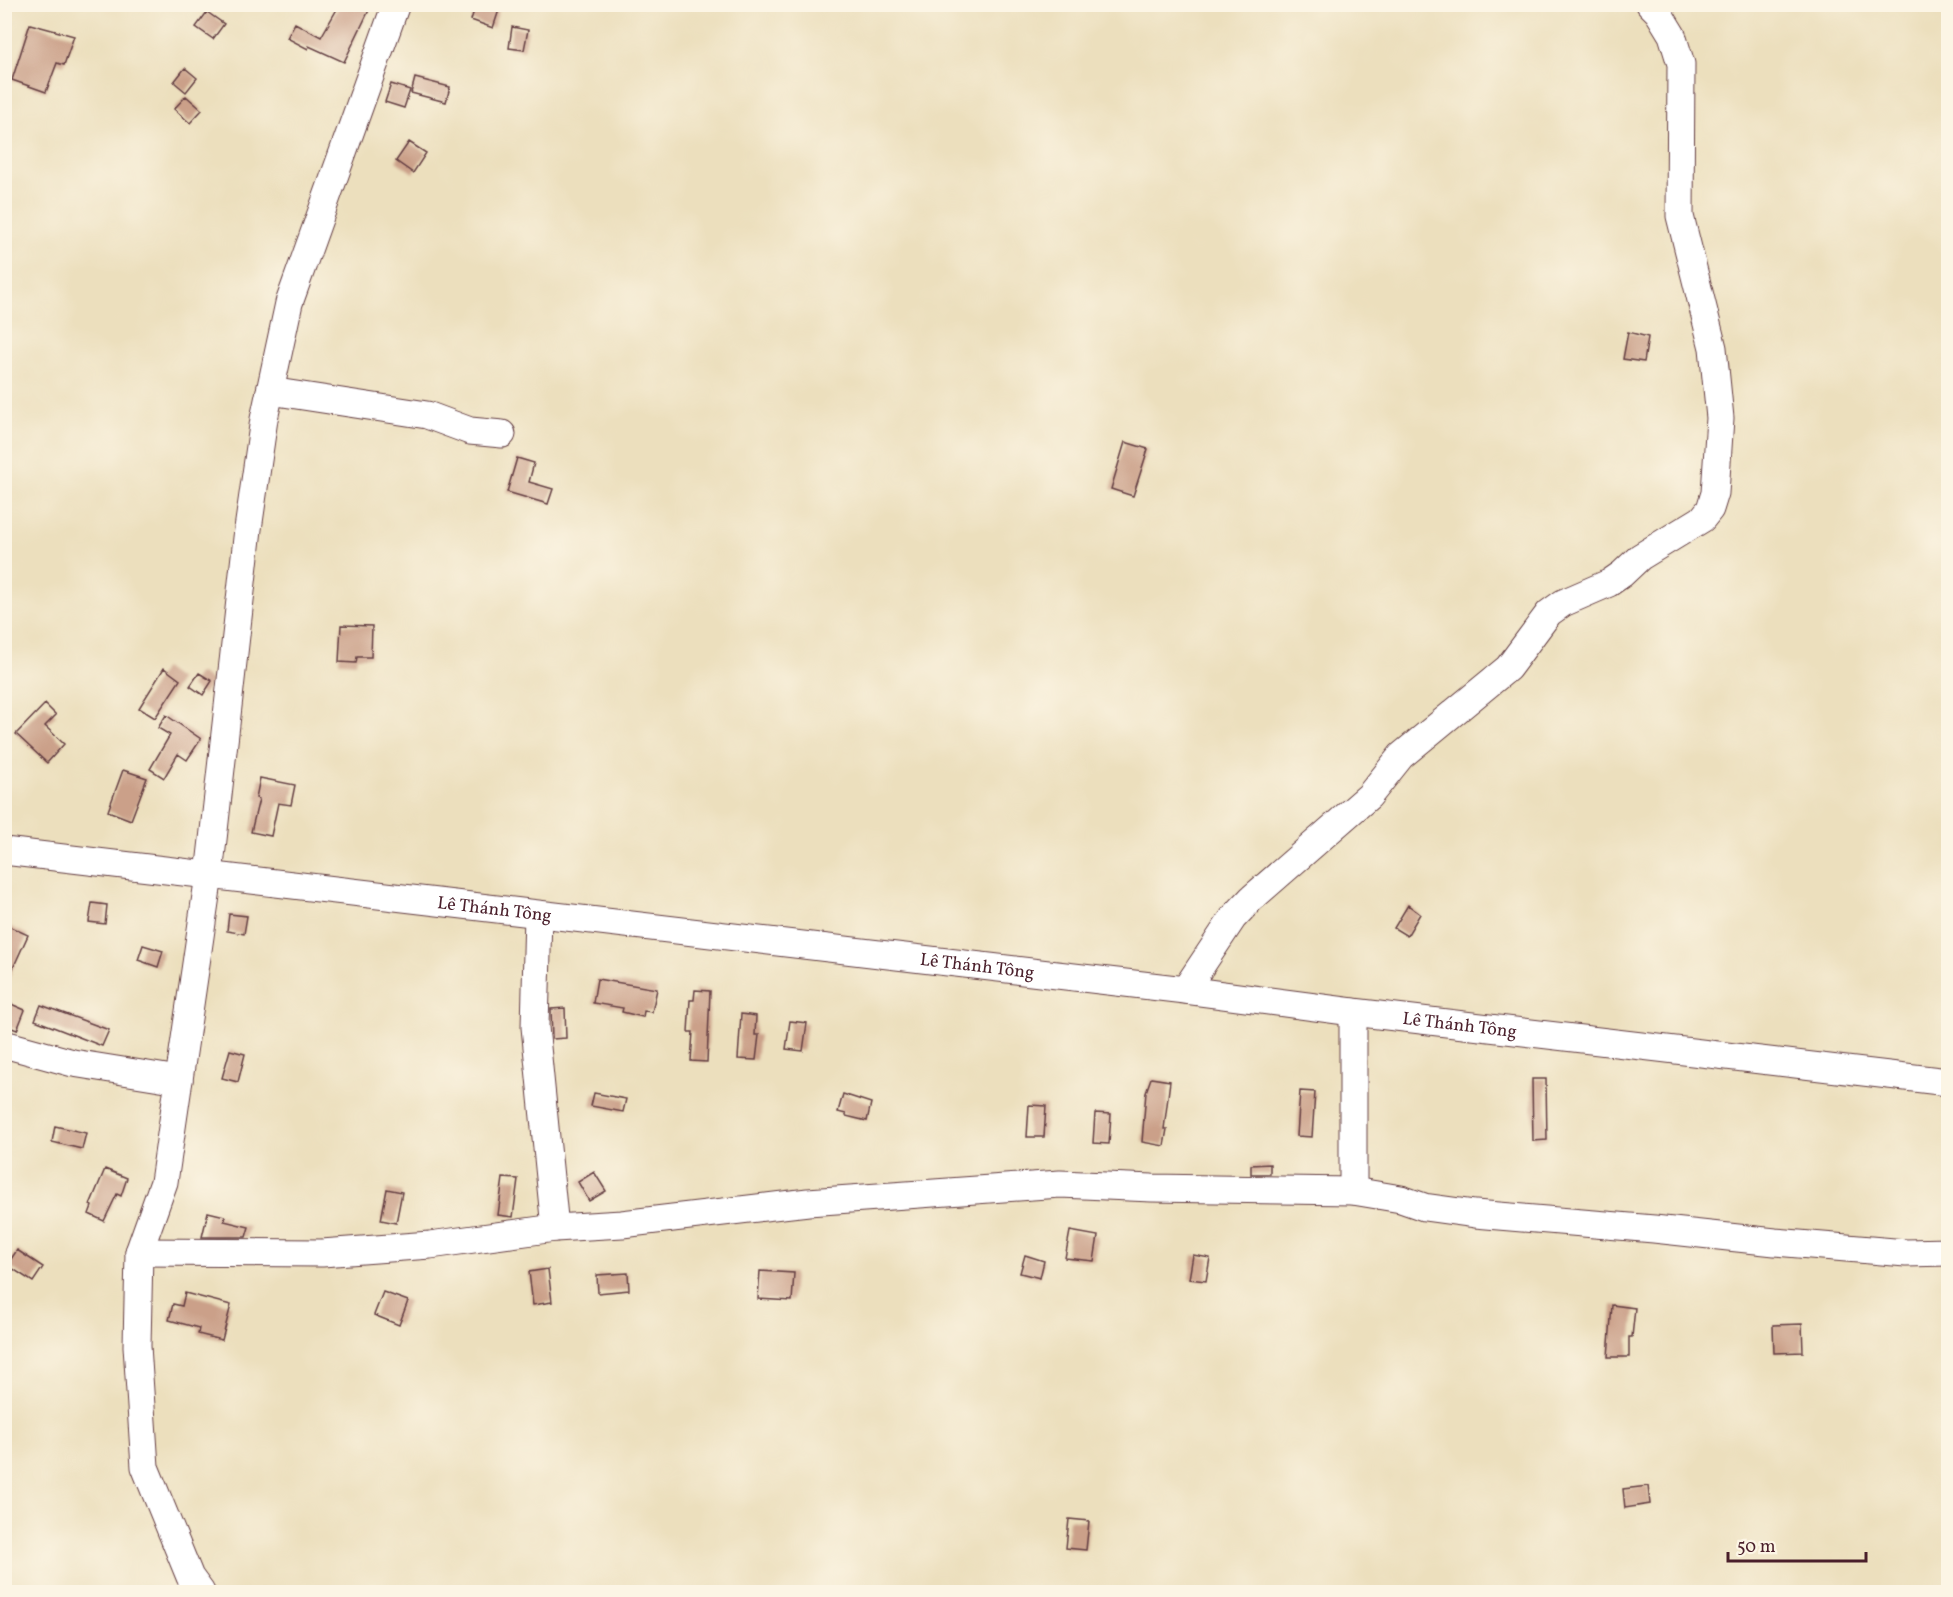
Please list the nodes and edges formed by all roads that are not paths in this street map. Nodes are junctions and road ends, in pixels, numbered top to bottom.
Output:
1 (396, 4) edge
2 (1650, 4) edge
3 (270, 391) junction
4 (502, 434) dead end
5 (4, 851) edge
6 (209, 876) junction
7 (538, 915) junction
8 (1185, 990) junction
9 (1353, 1012) junction
10 (4, 1044) edge
11 (179, 1080) junction
12 (1948, 1082) edge
13 (1353, 1191) junction
14 (555, 1228) junction
15 (139, 1252) junction
16 (1948, 1252) edge
17 (201, 1593) edge

1 - 3 street
2 - 8 street
3 - 4 street
3 - 6 street
5 - 6 street, Lê Thánh Tông
6 - 7 street, Lê Thánh Tông
6 - 11 street
7 - 8 street, Lê Thánh Tông
7 - 14 street
8 - 9 street, Lê Thánh Tông
9 - 12 street, Lê Thánh Tông
9 - 13 street
10 - 11 street
11 - 15 street
13 - 14 street
13 - 16 street
14 - 15 street
15 - 17 street

